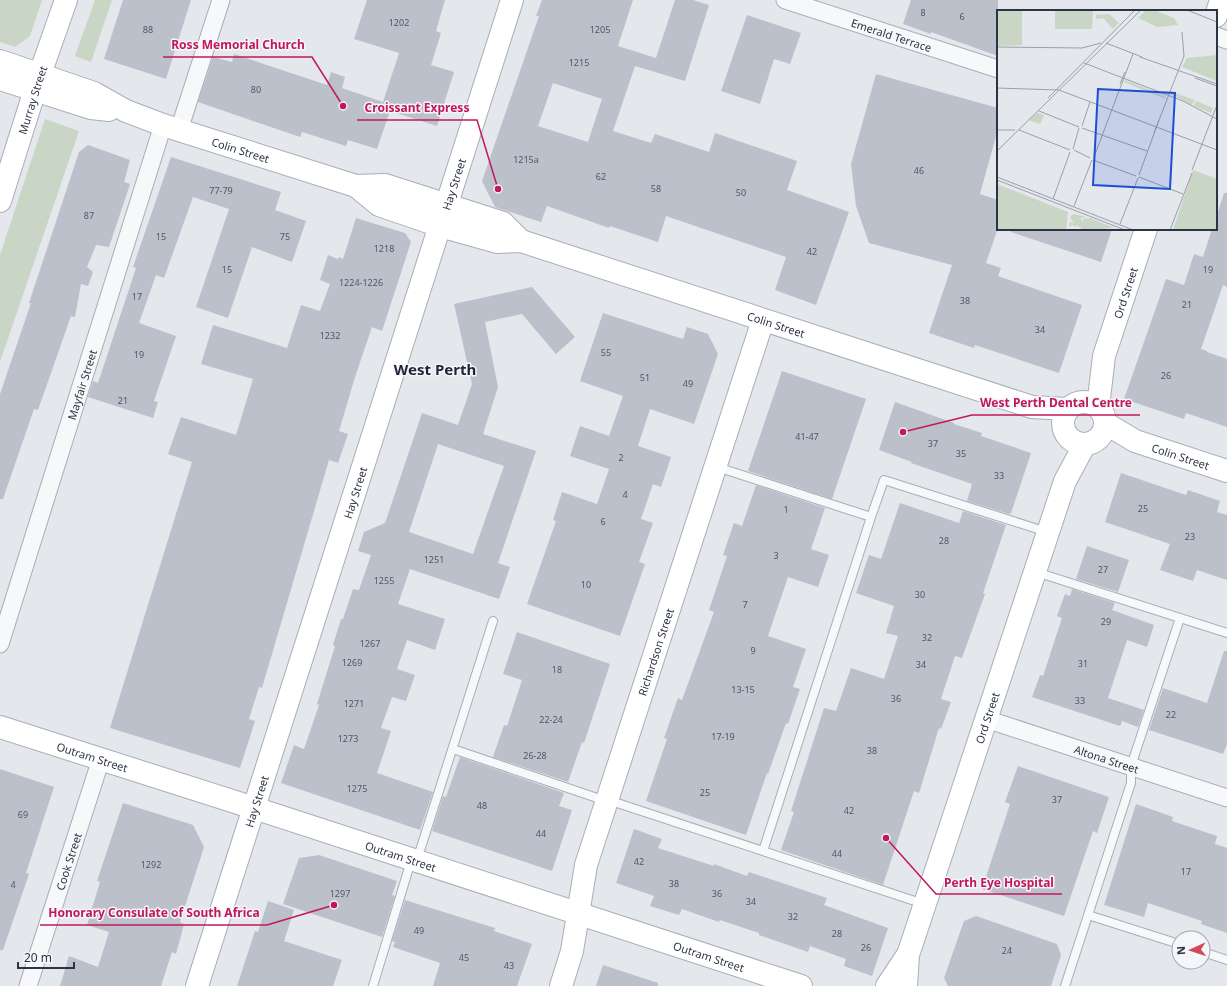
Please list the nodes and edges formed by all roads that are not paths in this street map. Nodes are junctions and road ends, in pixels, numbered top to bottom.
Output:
1 (66, 0) edge
2 (221, 0) edge
3 (512, 0) edge
4 (785, 0) edge
5 (1221, 0) edge
6 (1217, 13) edge
7 (1217, 36) edge
8 (1227, 40) edge
9 (0, 61) edge
10 (997, 70) edge
11 (0, 79) edge
12 (37, 82) junction
13 (171, 128) junction
14 (0, 201) edge
15 (444, 215) junction
16 (1146, 230) edge
17 (763, 320) junction
18 (1104, 356) junction
19 (1101, 415) junction
20 (1075, 428) junction
21 (1135, 441) junction
22 (715, 467) junction
23 (1227, 471) edge
24 (871, 516) junction
25 (1048, 532) junction
26 (1035, 571) junction
27 (1180, 618) junction
28 (493, 621) dead end
29 (1227, 633) edge
30 (0, 644) edge
31 (986, 719) junction
32 (0, 727) edge
33 (453, 750) junction
34 (100, 759) junction
35 (1131, 766) junction
36 (1227, 798) edge
37 (607, 800) junction
38 (254, 808) junction
39 (763, 850) junction
40 (414, 860) junction
41 (924, 904) junction
42 (578, 913) junction
43 (1088, 915) junction
44 (1171, 941) edge
45 (908, 955) junction
46 (1211, 955) edge
47 (1227, 960) edge
48 (28, 986) edge
49 (197, 986) edge
50 (373, 986) edge
51 (561, 986) edge
52 (801, 986) edge
53 (887, 986) edge
54 (906, 986) edge
55 (1065, 986) edge

1 - 12 street, Murray Street
2 - 13 street, Mayfair Street
3 - 15 street, Hay Street
4 - 10 street, Emerald Terrace
5 - 6 street
7 - 8 street
9 - 12 street, Colin Street
11 - 12 street, Colin Street
12 - 13 street, Colin Street
12 - 14 street, Murray Street
13 - 15 street, Colin Street
13 - 30 street, Mayfair Street
15 - 17 street, Colin Street
15 - 38 street, Hay Street
16 - 18 street, Ord Street
17 - 20 street, Colin Street
17 - 22 street, Richardson Street
18 - 19 street, Ord Street
18 - 20 street, Ord Street
19 - 20 street
19 - 20 street, Colin Street
19 - 21 street, Colin Street
20 - 21 street, Colin Street
20 - 25 street, Ord Street
21 - 23 street, Colin Street
22 - 24 lane
22 - 37 street, Richardson Street
24 - 25 lane
24 - 39 lane
25 - 26 street, Ord Street
26 - 27 lane
26 - 31 street, Ord Street
27 - 29 lane
27 - 35 lane
28 - 33 lane
31 - 35 street, Altona Street
31 - 41 street, Ord Street
32 - 34 street, Outram Street
33 - 37 lane
33 - 40 lane
34 - 38 street, Outram Street
34 - 48 street, Cook Street
35 - 36 street, Altona Street
35 - 43 lane
37 - 39 lane
37 - 42 street, Richardson Street
38 - 40 street, Outram Street
38 - 49 street, Hay Street
39 - 41 lane
40 - 42 street, Outram Street
40 - 50 lane
41 - 45 street, Ord Street
42 - 51 street, Richardson Street
42 - 52 street, Outram Street
43 - 44 lane
43 - 55 lane
45 - 53 street, Ord Street
45 - 54 street, Ord Street
46 - 47 lane

